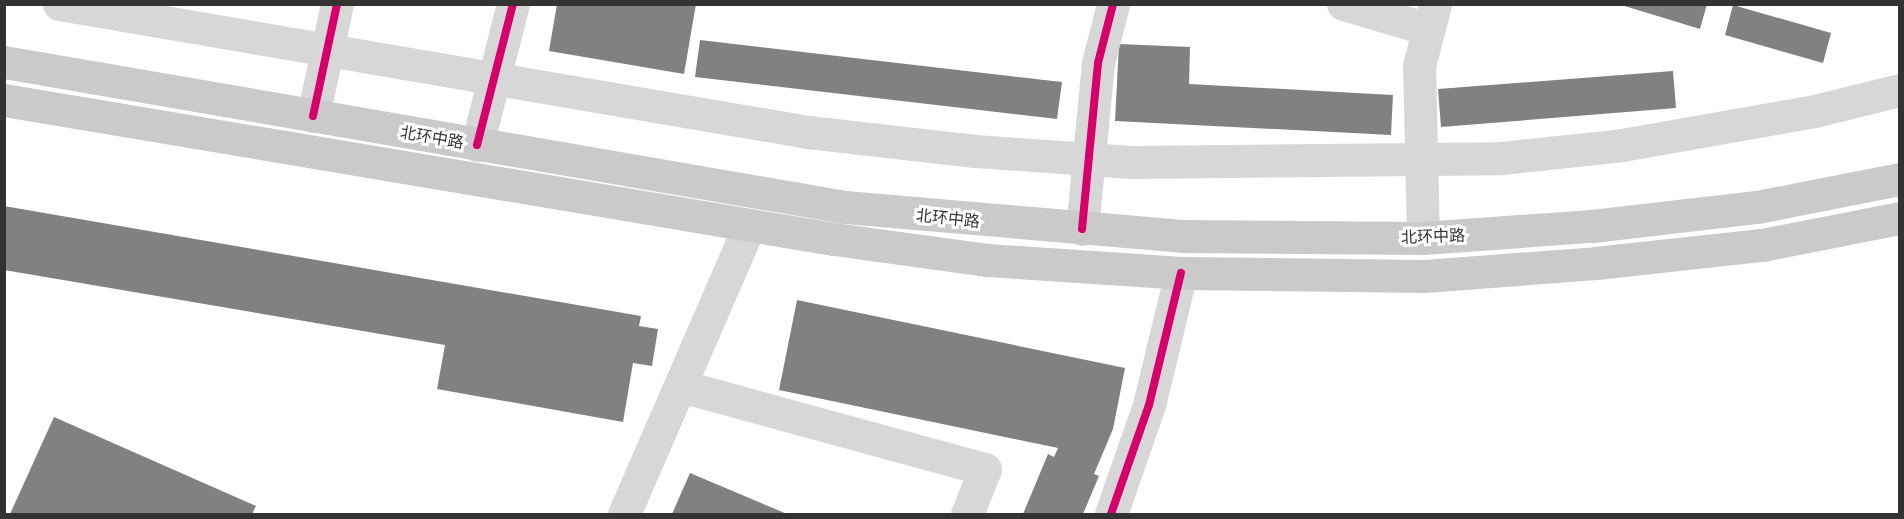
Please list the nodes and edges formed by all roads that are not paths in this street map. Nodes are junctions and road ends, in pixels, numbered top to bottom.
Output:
1 (58, 4) edge
2 (337, 4) edge
3 (513, 4) edge
4 (1113, 4) edge
5 (1343, 4) edge
6 (1431, 16) edge
7 (327, 51) junction
8 (4, 62) edge
9 (493, 81) junction
10 (1899, 90) edge
11 (4, 100) edge
12 (313, 116) junction
13 (477, 145) junction
14 (1089, 159) junction
15 (1419, 161) junction
16 (1899, 179) edge
17 (1899, 218) edge
18 (749, 226) junction
19 (1082, 229) junction
20 (1423, 238) junction
21 (1181, 273) junction
22 (681, 386) junction
23 (624, 514) edge
24 (967, 514) edge
25 (1111, 514) edge

1 - 7 street
2 - 7 street
3 - 9 street
4 - 14 street
5 - 6 street
6 - 15 street
7 - 9 street
7 - 12 street
8 - 12 main road, 北环中路
9 - 13 street
9 - 14 street
10 - 15 street
11 - 18 main road
12 - 13 main road, 北环中路
13 - 19 main road, 北环中路
14 - 15 street
14 - 19 street
15 - 20 street
16 - 20 main road, 北环中路
17 - 21 main road
18 - 21 main road
18 - 22 street
19 - 20 main road, 北环中路
21 - 25 street
22 - 23 street
22 - 24 street

